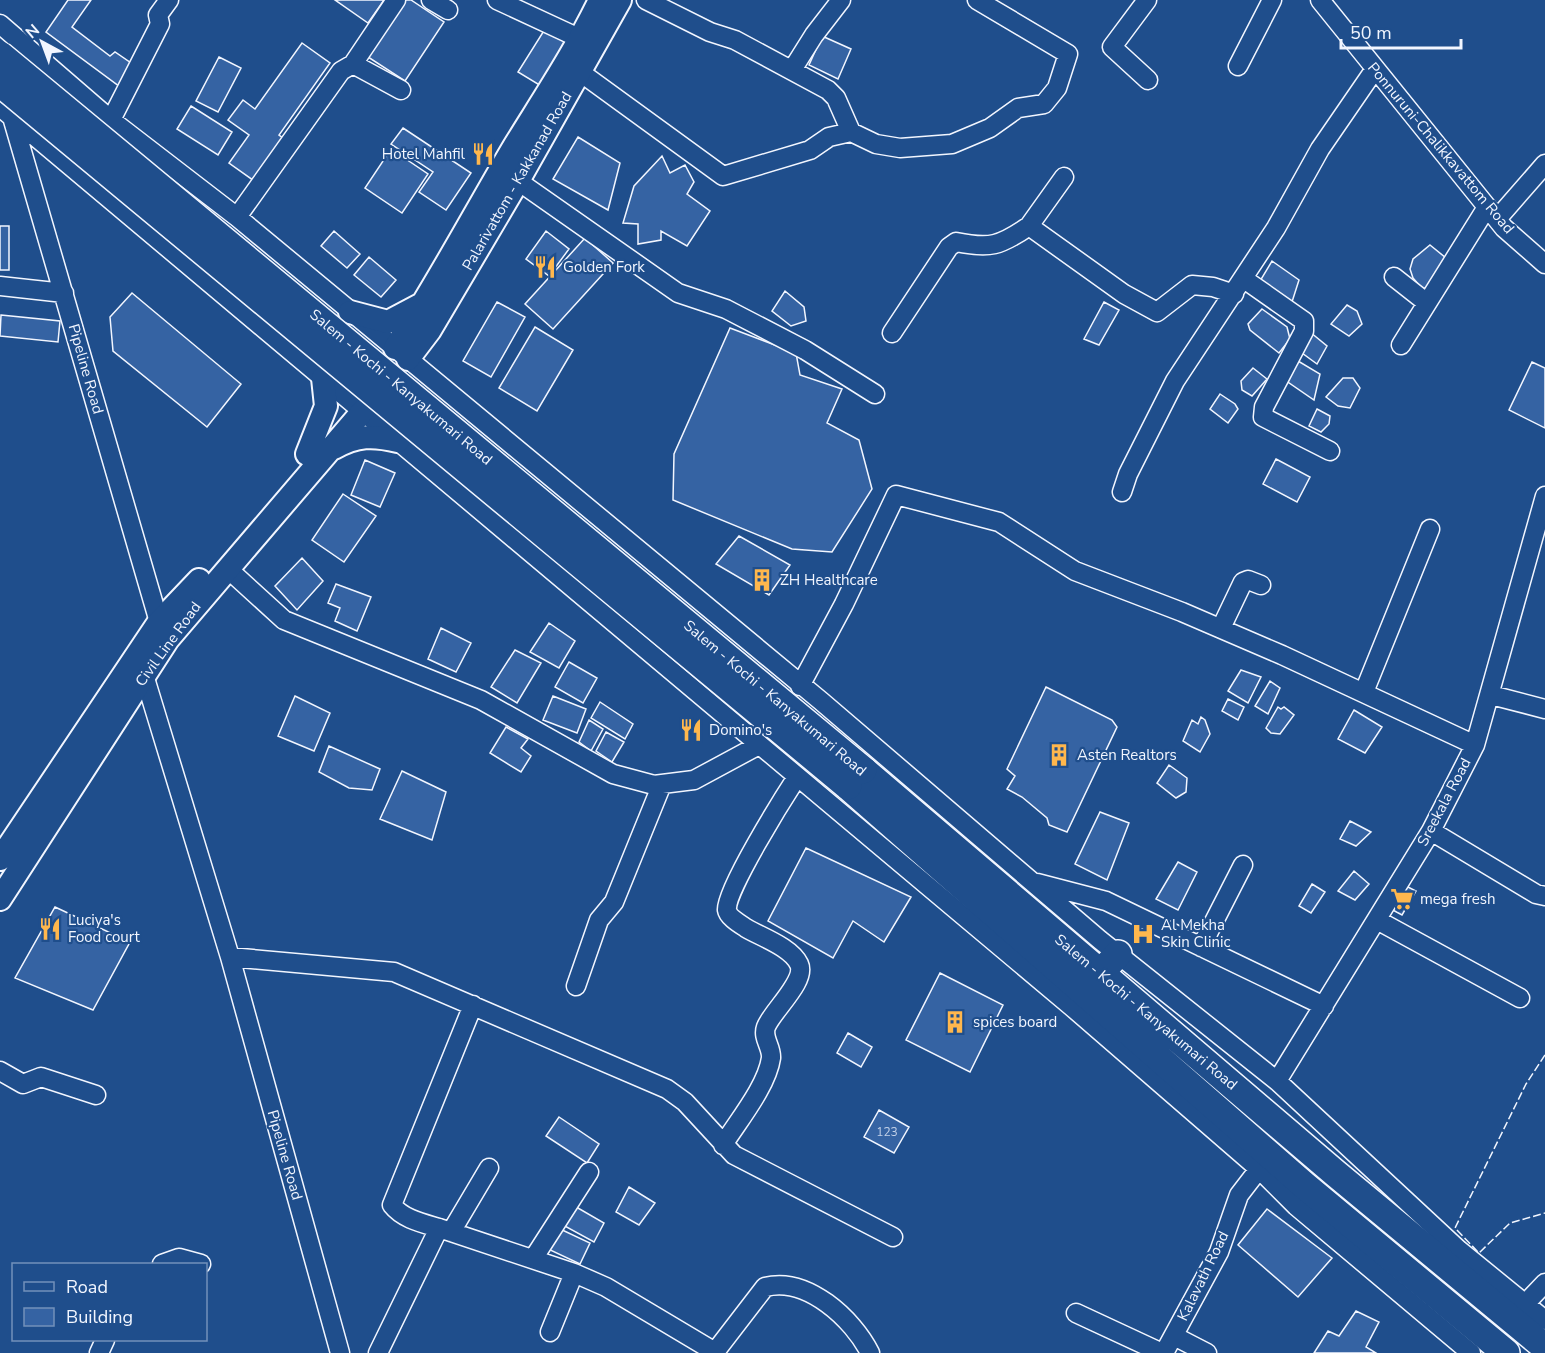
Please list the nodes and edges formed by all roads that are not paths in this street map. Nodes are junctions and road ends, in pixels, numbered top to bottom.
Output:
1 (169, 0) edge
2 (396, 0) edge
3 (431, 0) edge
4 (497, 0) edge
5 (620, 0) edge
6 (646, 0) edge
7 (841, 0) edge
8 (977, 0) edge
9 (1147, 0) edge
10 (1272, 0) edge
11 (1320, 0) edge
12 (448, 10) dead end
13 (594, 21) edge
14 (0, 24) edge
15 (0, 55) edge
16 (353, 64) junction
17 (1238, 66) dead end
18 (1375, 69) junction
19 (792, 70) junction
20 (580, 72) junction
21 (1148, 80) dead end
22 (0, 83) edge
23 (401, 90) dead end
24 (6, 112) edge
25 (111, 120) junction
26 (851, 132) junction
27 (1545, 164) edge
28 (185, 176) junction
29 (1064, 177) dead end
30 (518, 181) junction
31 (213, 198) junction
32 (1492, 213) junction
33 (237, 217) junction
34 (1029, 226) junction
35 (146, 229) junction
36 (171, 249) junction
37 (1545, 264) edge
38 (1394, 277) dead end
39 (0, 286) edge
40 (1239, 286) junction
41 (64, 293) junction
42 (426, 302) junction
43 (1427, 303) junction
44 (351, 312) junction
45 (892, 333) dead end
46 (1401, 345) dead end
47 (402, 353) junction
48 (323, 378) junction
49 (875, 393) dead end
50 (358, 406) junction
51 (398, 441) junction
52 (1330, 451) dead end
53 (317, 453) junction
54 (1122, 492) dead end
55 (1545, 496) edge
56 (598, 517) junction
57 (1430, 529) dead end
58 (1539, 533) edge
59 (654, 562) junction
60 (228, 569) junction
61 (552, 571) junction
62 (1261, 585) dead end
63 (607, 616) junction
64 (159, 622) junction
65 (1221, 628) junction
66 (144, 675) junction
67 (800, 686) junction
68 (1364, 692) junction
69 (1491, 695) junction
70 (1545, 710) edge
71 (759, 745) junction
72 (1475, 745) junction
73 (797, 777) junction
74 (662, 784) junction
75 (1431, 831) junction
76 (0, 860) edge
77 (1243, 866) dead end
78 (1033, 882) junction
79 (1545, 896) edge
80 (0, 898) edge
81 (1377, 920) junction
82 (1202, 947) junction
83 (230, 957) junction
84 (1094, 982) junction
85 (576, 986) dead end
86 (1520, 998) dead end
87 (473, 1005) junction
88 (1324, 1006) junction
89 (0, 1071) edge
90 (1277, 1081) junction
91 (96, 1095) dead end
92 (723, 1145) junction
93 (489, 1168) dead end
94 (1259, 1168) junction
95 (589, 1172) dead end
96 (445, 1230) junction
97 (893, 1237) dead end
98 (533, 1259) junction
99 (165, 1263) edge
100 (197, 1263) edge
101 (574, 1273) junction
102 (1545, 1283) edge
103 (1525, 1304) junction
104 (1076, 1313) dead end
105 (1545, 1320) edge
106 (550, 1332) dead end
107 (1174, 1336) junction
108 (1545, 1347) edge
109 (716, 1352) edge
110 (340, 1353) edge
111 (378, 1353) edge
112 (870, 1353) edge
113 (1163, 1353) edge
114 (1207, 1353) edge
115 (1471, 1353) edge
116 (1506, 1353) edge

1 - 25 street
2 - 16 street
3 - 12 street
4 - 13 street
5 - 13 main road, Palarivattom - Kakkanad Road
6 - 19 street
7 - 19 street
8 - 26 street
9 - 21 street
10 - 17 street
11 - 18 street, Ponnuruni-Chalikkavattom Road
13 - 20 main road, Palarivattom - Kakkanad Road
13 - 42 main road, Palarivattom - Kakkanad Road
14 - 25 street, Salem - Kochi - Kanyakumari Road
15 - 84 highway, Salem - Kochi - Kanyakumari Road, bridge
16 - 23 street
16 - 33 street
18 - 32 street, Ponnuruni-Chalikkavattom Road
18 - 40 street
19 - 26 street
20 - 26 street
20 - 30 main road, Palarivattom - Kakkanad Road
22 - 84 highway, Salem - Kochi - Kanyakumari Road, bridge
24 - 35 street, Salem - Kochi - Kanyakumari Road
24 - 41 street, Pipeline Road
25 - 28 street, Salem - Kochi - Kanyakumari Road
27 - 32 street
28 - 31 street, Salem - Kochi - Kanyakumari Road
28 - 35 street
29 - 34 street
30 - 47 main road, Palarivattom - Kakkanad Road
30 - 49 street
31 - 33 street, Salem - Kochi - Kanyakumari Road
31 - 36 street
32 - 37 street, Ponnuruni-Chalikkavattom Road
32 - 43 street
33 - 44 street, Salem - Kochi - Kanyakumari Road
34 - 40 street
34 - 45 street
35 - 36 street, Salem - Kochi - Kanyakumari Road
36 - 48 street, Salem - Kochi - Kanyakumari Road
38 - 43 street
39 - 41 street
40 - 52 street
40 - 54 street
41 - 64 street, Pipeline Road
42 - 44 main road
42 - 47 main road
43 - 46 street
44 - 47 street, Salem - Kochi - Kanyakumari Road
47 - 56 street, Salem - Kochi - Kanyakumari Road
48 - 50 street, Salem - Kochi - Kanyakumari Road
48 - 53 main road
50 - 51 street, Salem - Kochi - Kanyakumari Road
50 - 53 main road, Civil Line Road
51 - 53 main road
51 - 61 street, Salem - Kochi - Kanyakumari Road
53 - 60 main road, Civil Line Road
53 - 64 main road, Civil Line Road
55 - 58 street, Sreekala Road
56 - 59 street, Salem - Kochi - Kanyakumari Road
56 - 61 street
57 - 68 street
58 - 69 street, Sreekala Road
59 - 63 street
59 - 67 street, Salem - Kochi - Kanyakumari Road
60 - 66 main road, Civil Line Road
60 - 74 street
61 - 63 street, Salem - Kochi - Kanyakumari Road
62 - 65 street
63 - 71 street, Salem - Kochi - Kanyakumari Road
64 - 76 main road, Civil Line Road
65 - 67 street
65 - 68 street
66 - 80 main road, Civil Line Road
66 - 83 street, Pipeline Road
67 - 78 street, Salem - Kochi - Kanyakumari Road
68 - 72 street
69 - 70 street
69 - 72 street, Sreekala Road
71 - 73 street, Salem - Kochi - Kanyakumari Road
71 - 74 street
72 - 75 street, Sreekala Road
73 - 84 street, Salem - Kochi - Kanyakumari Road
73 - 92 street
74 - 85 street
75 - 79 street
75 - 81 street, Sreekala Road
77 - 82 street
78 - 82 street
78 - 84 street, Salem - Kochi - Kanyakumari Road
81 - 86 street
81 - 88 street, Sreekala Road
82 - 88 street
83 - 87 street
83 - 110 street, Pipeline Road
84 - 90 street
84 - 94 street
84 - 108 highway, Salem - Kochi - Kanyakumari Road
84 - 116 highway, Salem - Kochi - Kanyakumari Road
87 - 92 street
87 - 96 street
88 - 90 street, Sreekala Road
89 - 91 street
90 - 103 street
92 - 97 street
93 - 96 street
94 - 107 street, Kalavath Road
94 - 115 street
95 - 98 street
96 - 98 street
96 - 111 street
98 - 101 street
99 - 100 street
101 - 106 street
101 - 109 street
102 - 103 street
103 - 105 street
104 - 113 street
107 - 113 street, Kalavath Road
107 - 114 street
109 - 112 street

